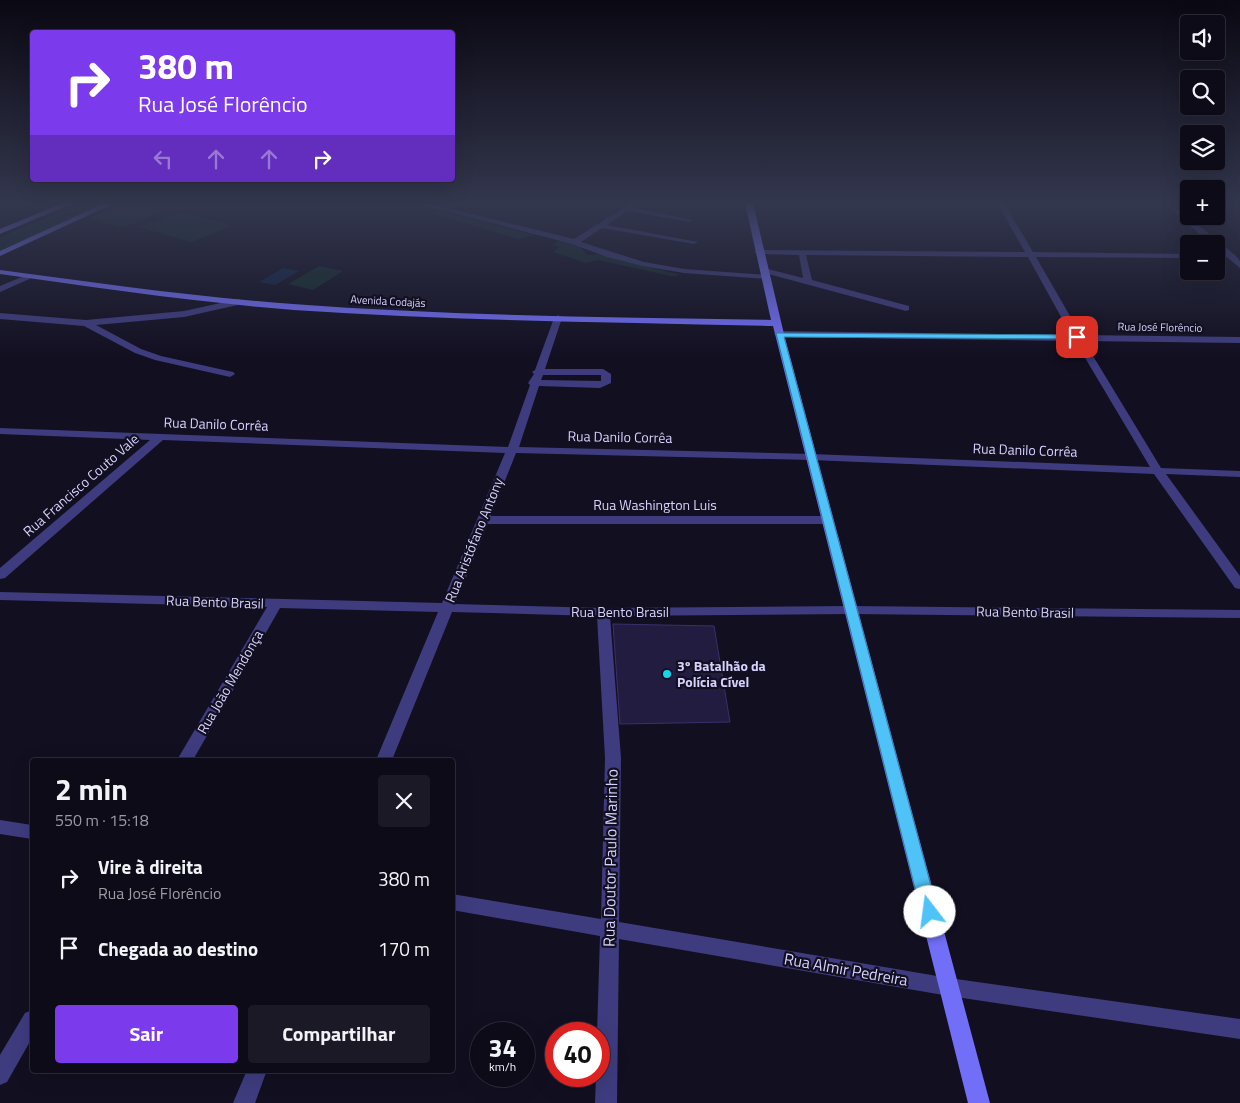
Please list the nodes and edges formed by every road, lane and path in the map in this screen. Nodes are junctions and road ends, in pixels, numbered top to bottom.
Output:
1 (609, 254) edge
2 (759, 254) edge
3 (802, 254) edge
4 (944, 254) edge
5 (1032, 256) junction
6 (1180, 256) edge
7 (1236, 257) edge
8 (1240, 266) edge
9 (0, 272) edge
10 (765, 274) junction
11 (32, 276) junction
12 (808, 282) junction
13 (0, 289) edge
14 (239, 302) junction
15 (906, 308) dead end
16 (0, 316) edge
17 (558, 318) junction
18 (86, 323) junction
19 (778, 329) junction
20 (1077, 337) junction
21 (1240, 340) edge
22 (537, 372) junction
23 (230, 374) dead end
24 (533, 383) junction
25 (0, 431) edge
26 (160, 437) junction
27 (512, 450) junction
28 (811, 456) junction
29 (1158, 471) junction
30 (1240, 474) edge
31 (483, 520) junction
32 (828, 520) junction
33 (0, 576) edge
34 (1240, 585) edge
35 (0, 596) edge
36 (276, 604) junction
37 (446, 610) junction
38 (851, 610) junction
39 (603, 612) junction
40 (1240, 614) edge
41 (186, 758) edge
42 (385, 758) edge
43 (0, 827) edge
44 (30, 832) edge
45 (455, 902) edge
46 (608, 928) junction
47 (950, 987) junction
48 (30, 1023) edge
49 (1240, 1029) edge
50 (256, 1073) edge
51 (0, 1075) edge
52 (244, 1103) edge
53 (606, 1103) edge
54 (979, 1103) edge

1 - 10 street
2 - 10 street
3 - 12 street
4 - 5 street
5 - 6 street
5 - 20 street
7 - 8 street
9 - 11 street, Avenida Codajás
10 - 12 street
10 - 19 street
11 - 13 street
11 - 14 street, Avenida Codajás
12 - 15 street
14 - 17 street, Avenida Codajás
14 - 18 street
16 - 18 street
17 - 19 street, Avenida Codajás
17 - 22 street, Rua Aristófano Antony
18 - 23 street
19 - 20 street, Rua José Florêncio
19 - 28 street
20 - 21 street, Rua José Florêncio
20 - 29 street
22 - 24 street, Rua Aristófano Antony
22 - 24 street
24 - 27 street, Rua Aristófano Antony
25 - 26 street, Rua Danilo Corrêa
26 - 27 street, Rua Danilo Corrêa
26 - 33 street, Rua Francisco Couto Vale
27 - 28 street, Rua Danilo Corrêa
27 - 31 street, Rua Aristófano Antony
28 - 29 street, Rua Danilo Corrêa
28 - 32 street
29 - 30 street, Rua Danilo Corrêa
29 - 34 street
31 - 32 street, Rua Washington Luis
31 - 37 street, Rua Aristófano Antony
32 - 38 street
35 - 36 street, Rua Bento Brasil
36 - 37 street, Rua Bento Brasil
36 - 41 street, Rua João Mendonça
37 - 39 street, Rua Bento Brasil
37 - 42 street, Rua Aristófano Antony
38 - 39 street, Rua Bento Brasil
38 - 40 street, Rua Bento Brasil
38 - 47 street
39 - 46 street, Rua Doutor Paulo Marinho
43 - 44 street
45 - 46 street, Rua Almir Pedreira
46 - 47 street, Rua Almir Pedreira
46 - 53 street, Rua Doutor Paulo Marinho
47 - 49 street, Rua Almir Pedreira
47 - 54 street
48 - 51 street
50 - 52 street

